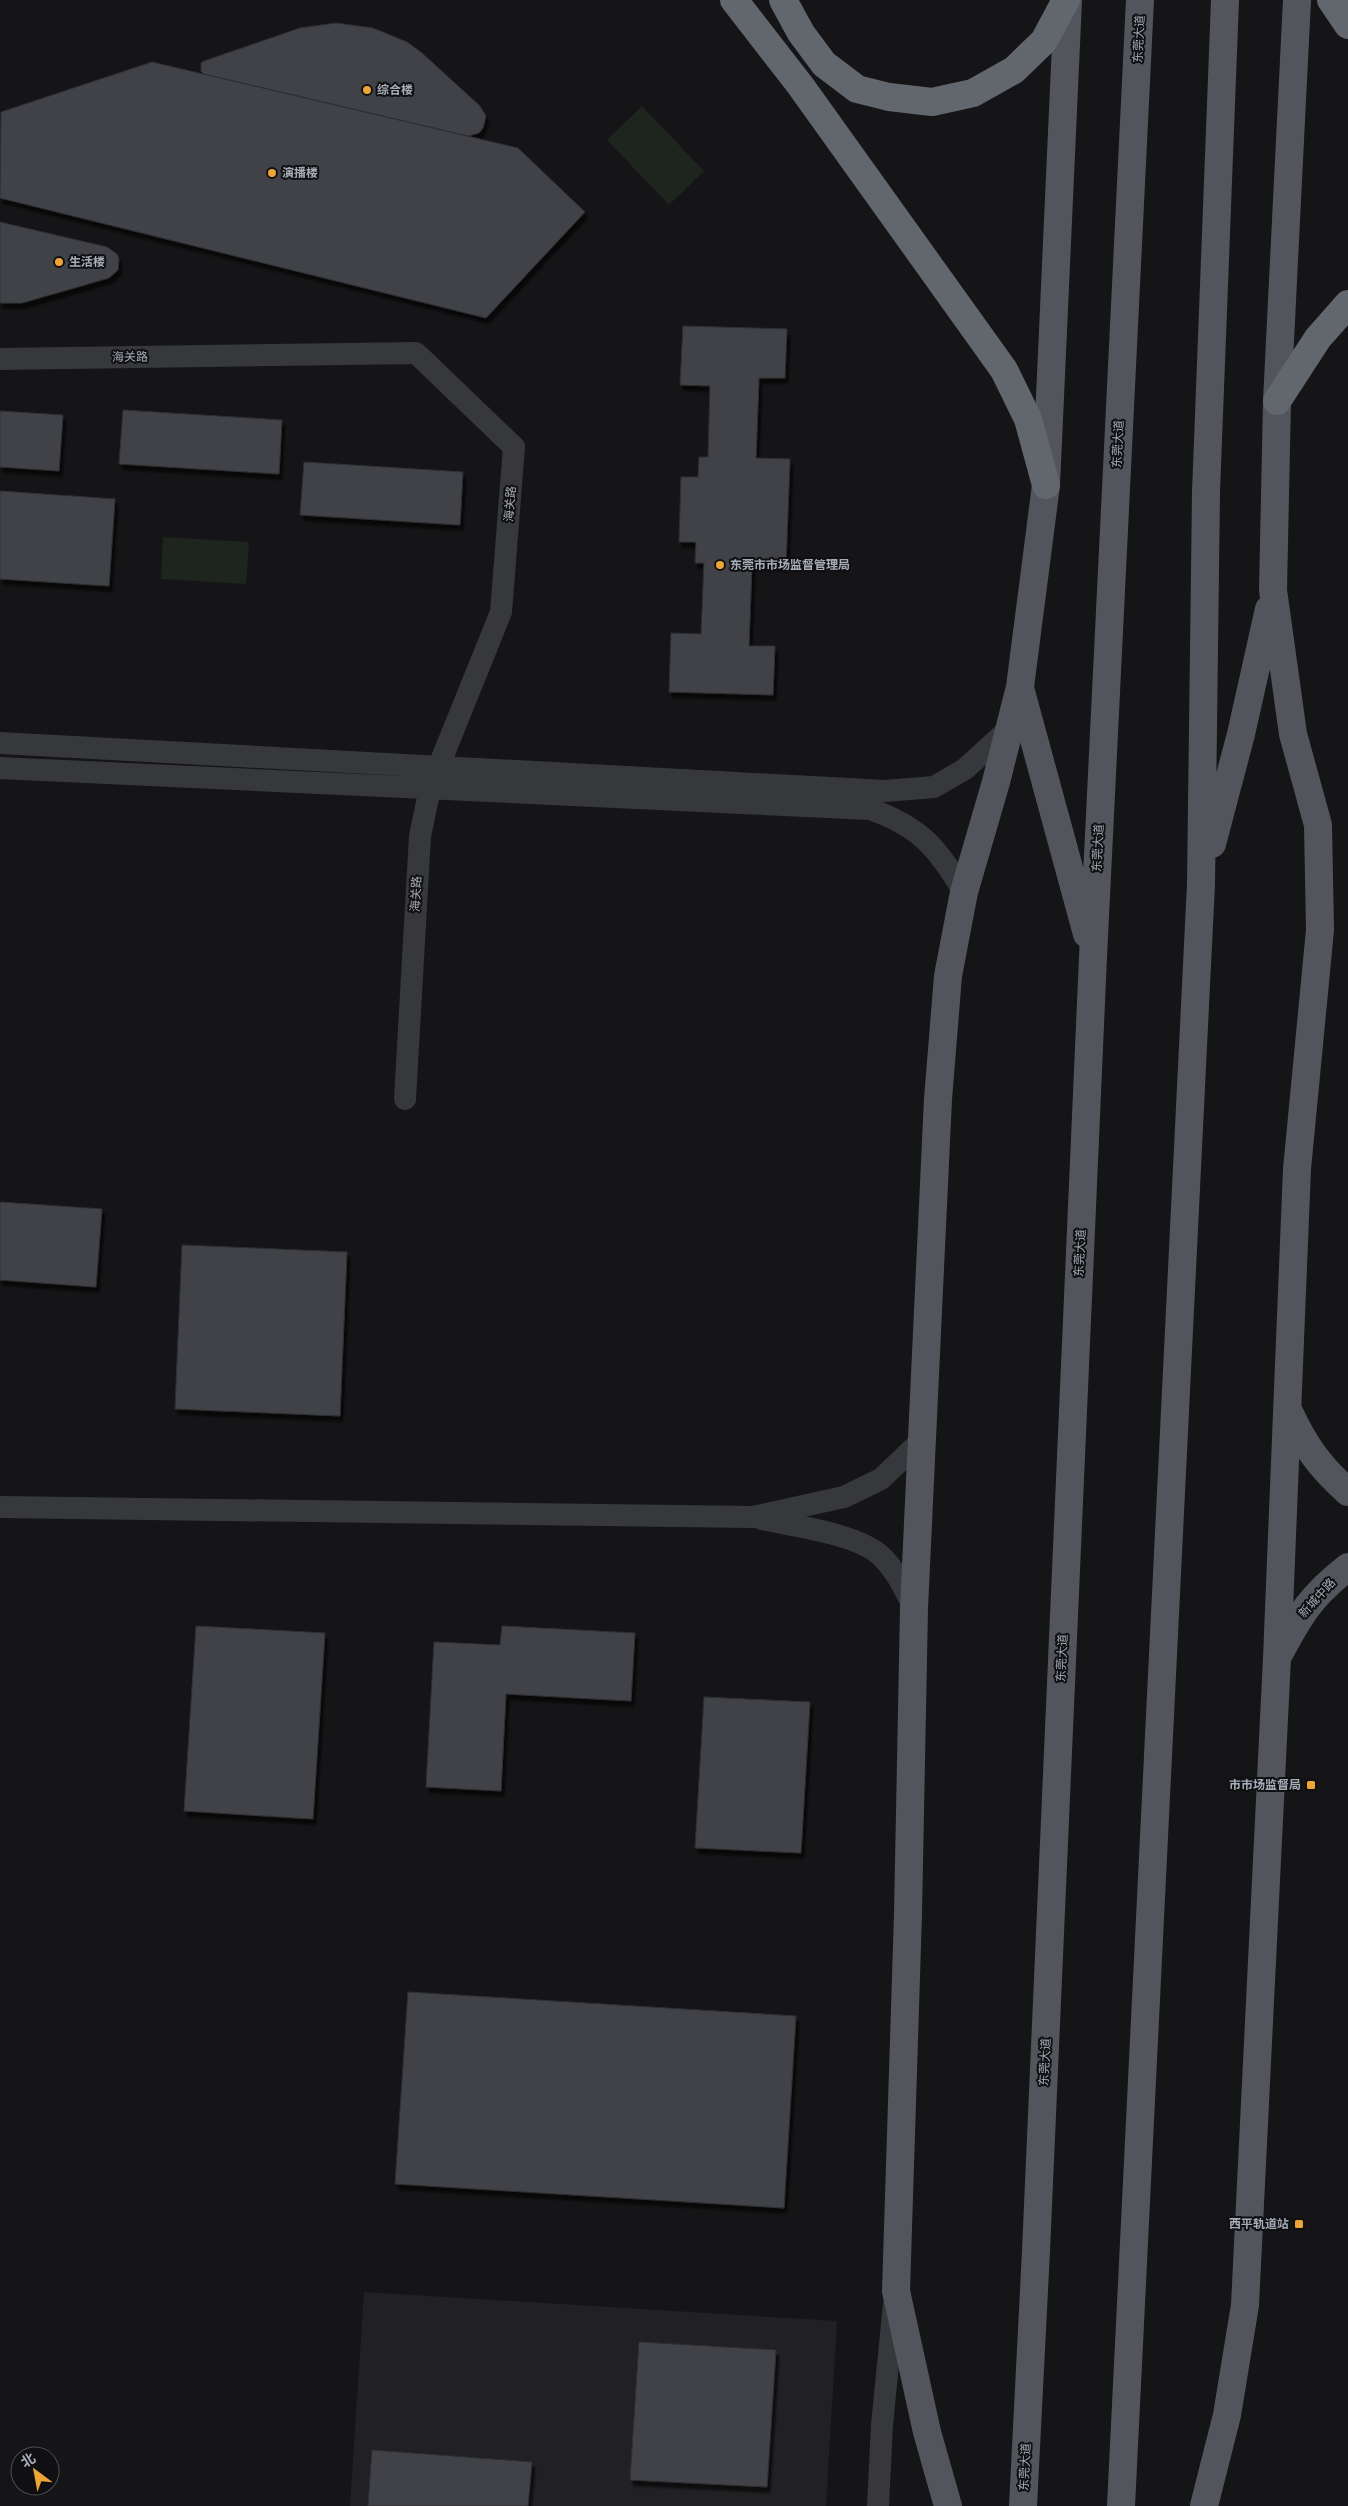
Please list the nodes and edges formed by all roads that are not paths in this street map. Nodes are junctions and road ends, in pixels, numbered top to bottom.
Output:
1 (734, 0) edge
2 (783, 0) edge
3 (1067, 0) edge
4 (1140, 0) edge
5 (1225, 0) edge
6 (1297, 0) edge
7 (1330, 0) edge
8 (1348, 25) edge
9 (1348, 304) edge
10 (0, 359) edge
11 (1277, 401) junction
12 (1046, 485) junction
13 (1273, 590) junction
14 (1020, 687) junction
15 (1010, 728) junction
16 (0, 743) edge
17 (439, 767) junction
18 (0, 768) edge
19 (430, 788) junction
20 (1201, 884) junction
21 (964, 892) junction
22 (1093, 957) junction
23 (405, 1099) dead end
24 (1287, 1409) junction
25 (922, 1440) junction
26 (1348, 1492) edge
27 (0, 1506) edge
28 (753, 1517) junction
29 (1348, 1567) edge
30 (914, 1608) junction
31 (1277, 1658) junction
32 (896, 2291) junction
33 (878, 2506) edge
34 (948, 2506) edge
35 (1022, 2506) edge
36 (1121, 2506) edge
37 (1204, 2506) edge

1 - 12 highway
2 - 3 highway
3 - 12 main road
4 - 22 main road, 东莞大道
5 - 20 main road
6 - 11 main road
7 - 8 highway
9 - 11 highway
10 - 17 street, 海关路
11 - 13 main road
12 - 14 main road
13 - 20 main road
13 - 24 main road
14 - 15 main road
14 - 22 main road
15 - 17 street
15 - 21 main road
16 - 17 street
17 - 19 street, 海关路
18 - 19 street
19 - 21 street
19 - 23 street, 海关路
20 - 36 main road
21 - 25 main road
22 - 35 main road, 东莞大道
24 - 26 main road
24 - 31 main road
25 - 28 street
25 - 30 main road
27 - 28 street
28 - 30 street
29 - 31 main road, 新城中路
30 - 32 main road
31 - 37 main road
32 - 33 street
32 - 34 main road

